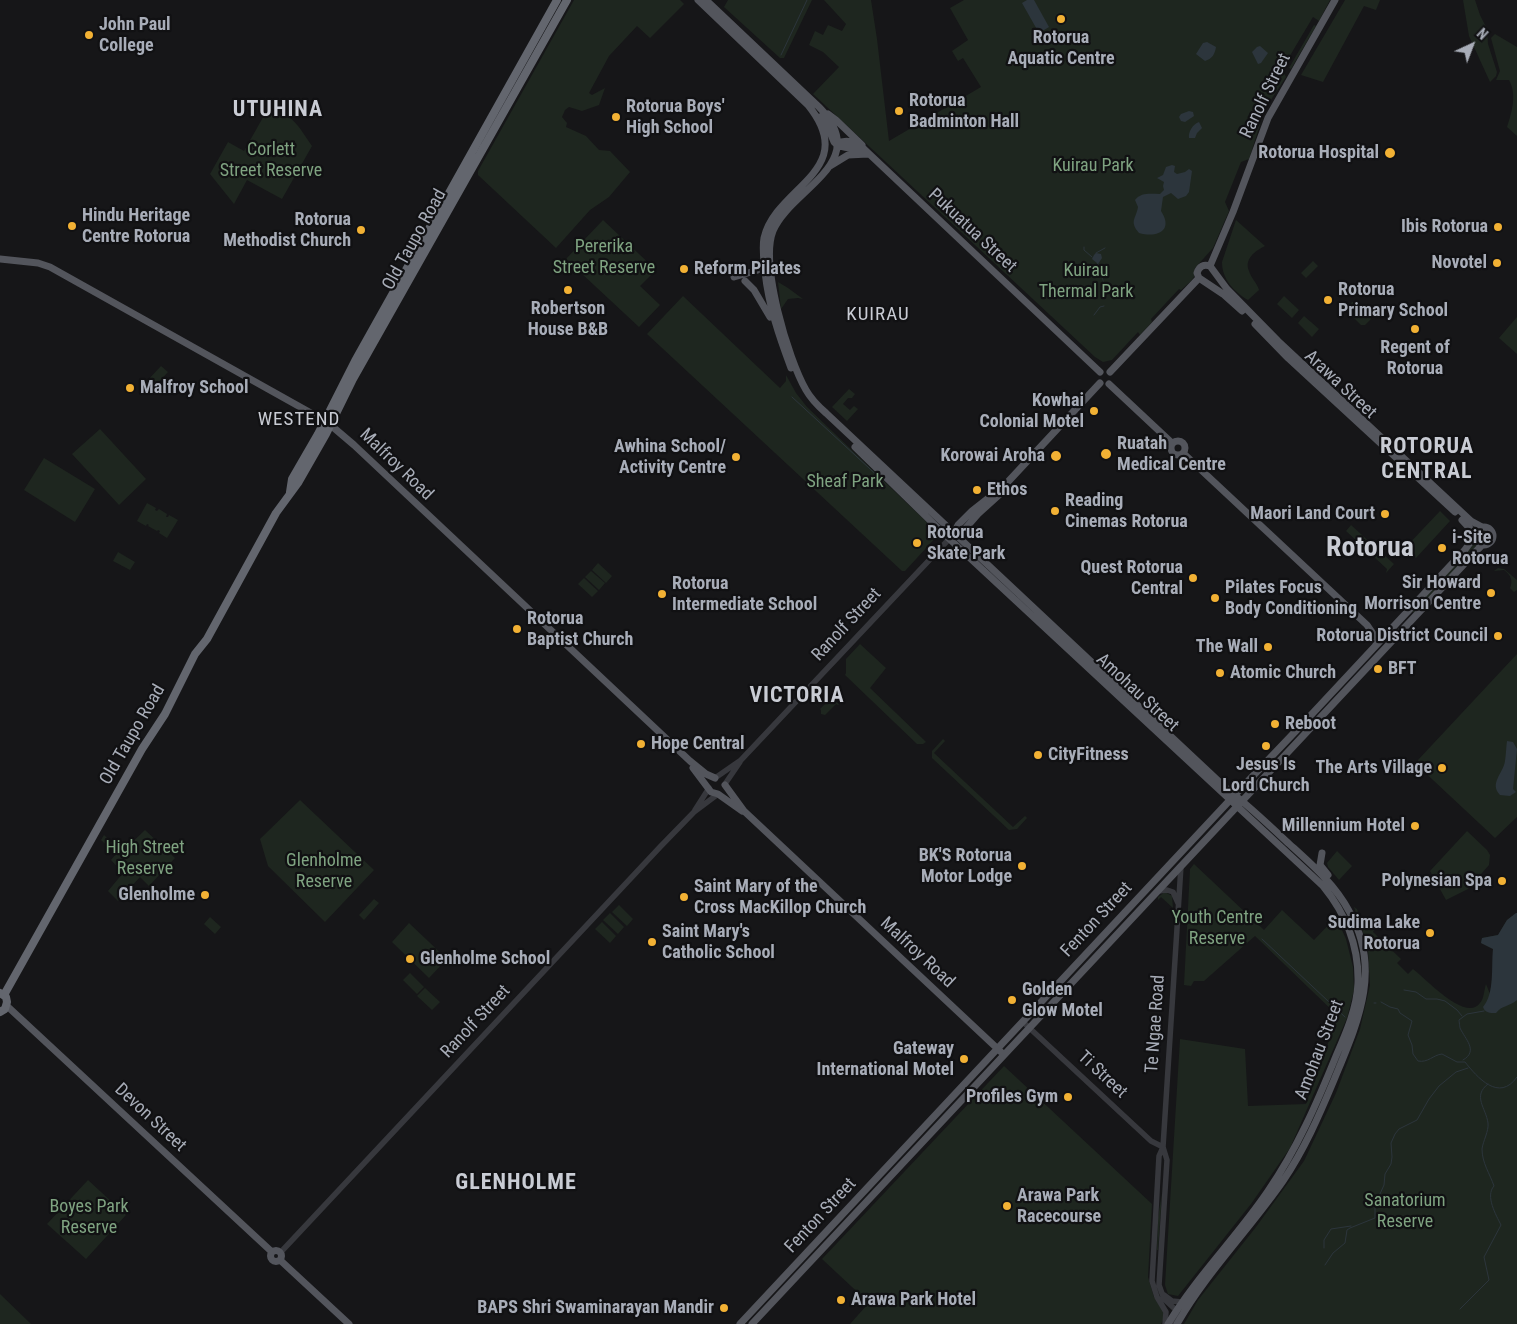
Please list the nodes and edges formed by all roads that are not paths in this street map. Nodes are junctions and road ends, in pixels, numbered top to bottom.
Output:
1 (557, 0) edge
2 (698, 0) edge
3 (706, 0) edge
4 (1334, 0) edge
5 (566, 1) edge
6 (550, 30) junction
7 (533, 44) junction
8 (537, 54) junction
9 (519, 67) junction
10 (808, 105) junction
11 (823, 111) junction
12 (836, 144) junction
13 (866, 151) junction
14 (830, 166) junction
15 (818, 168) junction
16 (420, 253) junction
17 (0, 259) edge
18 (764, 262) junction
19 (1210, 266) junction
20 (1214, 273) junction
21 (734, 277) dead end
22 (1202, 279) junction
23 (745, 281) dead end
24 (776, 328) junction
25 (1100, 372) junction
26 (1110, 372) junction
27 (1100, 383) junction
28 (1109, 384) junction
29 (327, 422) junction
30 (914, 501) junction
31 (1482, 528) junction
32 (1475, 535) junction
33 (952, 536) junction
34 (1482, 545) junction
35 (1383, 640) junction
36 (741, 760) junction
37 (690, 761) junction
38 (715, 778) junction
39 (725, 784) junction
40 (709, 788) junction
41 (718, 794) junction
42 (1232, 798) junction
43 (1239, 803) junction
44 (744, 811) junction
45 (694, 812) junction
46 (1307, 860) junction
47 (1181, 866) junction
48 (1334, 887) junction
49 (1158, 891) junction
50 (1178, 903) junction
51 (2, 994) edge
52 (7, 1006) junction
53 (0, 1012) edge
54 (1023, 1022) junction
55 (1029, 1028) junction
56 (998, 1049) junction
57 (1004, 1055) junction
58 (1163, 1147) junction
59 (1158, 1190) junction
60 (1165, 1190) junction
61 (1154, 1253) junction
62 (1161, 1254) junction
63 (277, 1255) junction
64 (1162, 1294) junction
65 (1182, 1302) junction
66 (1176, 1310) junction
67 (349, 1324) edge
68 (740, 1324) edge
69 (752, 1324) edge
70 (1166, 1324) edge
71 (1172, 1324) edge
72 (1177, 1324) edge

1 - 7 highway, Old Taupo Road
2 - 10 main road
3 - 11 main road
4 - 19 main road, Ranolf Street
5 - 6 highway, Old Taupo Road
6 - 7 highway
6 - 8 highway, Old Taupo Road
7 - 9 highway, Old Taupo Road
8 - 9 highway
8 - 16 highway, Old Taupo Road
9 - 16 highway, Old Taupo Road
10 - 12 main road
10 - 15 main road, Amohau Street
11 - 12 main road
11 - 13 main road
12 - 13 main road, Pukuatua Street
12 - 14 main road, Amohau Street
12 - 15 main road
13 - 14 main road
13 - 25 main road, Pukuatua Street
14 - 30 main road, Amohau Street
15 - 18 main road, Amohau Street
16 - 29 highway, Old Taupo Road
17 - 29 main road, Malfroy Road
18 - 21 main road
18 - 24 main road, Amohau Street
19 - 20 main road
19 - 22 main road
20 - 22 main road
20 - 31 main road, Arawa Street
22 - 26 main road
22 - 32 main road, Arawa Street
23 - 24 main road
24 - 30 main road, Amohau Street
25 - 26 main road
25 - 27 main road
26 - 28 main road
27 - 28 main road
27 - 33 main road, Ranolf Street
28 - 35 main road
29 - 37 main road, Malfroy Road
29 - 51 highway, Old Taupo Road
30 - 33 main road, Amohau Street
31 - 32 main road
31 - 34 main road
32 - 34 main road
32 - 35 main road, Fenton Street
33 - 36 street, Ranolf Street
33 - 42 main road, Amohau Street
34 - 35 main road, Fenton Street
35 - 42 main road, Fenton Street
35 - 43 main road, Fenton Street
36 - 38 street, Ranolf Street
36 - 39 street, Ranolf Street
37 - 38 main road, Malfroy Road
37 - 40 main road, Malfroy Road
38 - 39 main road
38 - 40 main road
39 - 41 main road
39 - 44 main road, Malfroy Road
40 - 41 main road
40 - 45 street, Ranolf Street
41 - 44 main road, Malfroy Road
41 - 45 street, Ranolf Street
42 - 43 main road, Amohau Street
42 - 54 main road, Fenton Street
43 - 46 main road, Amohau Street
43 - 47 main road, Fenton Street
43 - 65 main road, Amohau Street
44 - 56 main road, Malfroy Road
45 - 63 street, Ranolf Street
46 - 48 main road, Amohau Street
46 - 48 main road
47 - 49 main road, Fenton Street
47 - 50 street, Te Ngae Road
48 - 72 main road, Amohau Street
49 - 50 street
49 - 55 main road, Fenton Street
50 - 58 street, Te Ngae Road
51 - 52 highway
52 - 53 highway
52 - 63 main road, Devon Street
54 - 55 street, Ti Street
54 - 56 main road, Fenton Street
55 - 57 main road, Fenton Street
55 - 58 street, Ti Street
56 - 57 main road, Malfroy Road
56 - 68 main road, Fenton Street
57 - 69 main road, Fenton Street
58 - 59 street, Te Ngae Road
58 - 60 street, Te Ngae Road
59 - 60 street
59 - 61 street, Te Ngae Road
60 - 62 street, Te Ngae Road
61 - 62 street
61 - 70 street, Te Ngae Road
62 - 64 street, Te Ngae Road
63 - 67 main road, Devon Street
64 - 65 street
64 - 66 street
65 - 66 main road, Amohau Street
66 - 70 main road, Amohau Street
66 - 71 street

